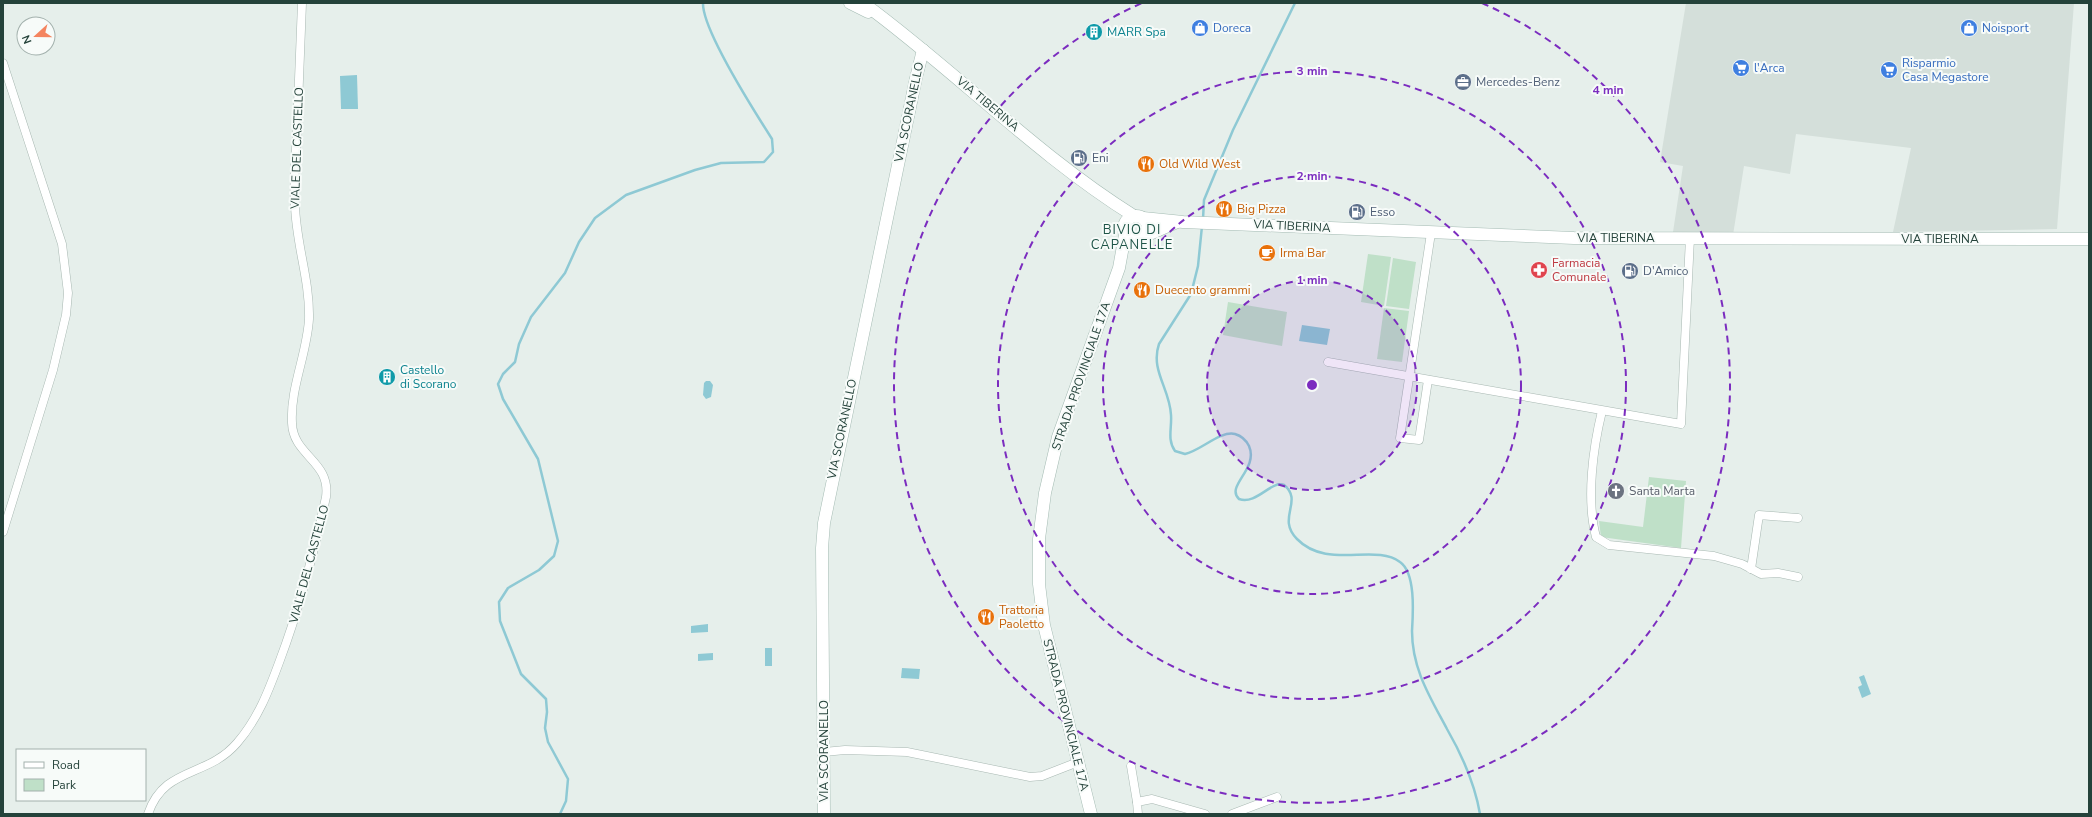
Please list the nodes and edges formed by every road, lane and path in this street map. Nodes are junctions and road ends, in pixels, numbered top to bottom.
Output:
1 (302, 3) edge
2 (850, 3) edge
3 (863, 3) edge
4 (889, 22) junction
5 (923, 50) junction
6 (3, 62) edge
7 (1105, 198) junction
8 (1139, 217) junction
9 (1180, 222) junction
10 (1124, 231) junction
11 (1431, 233) junction
12 (1690, 238) junction
13 (1142, 239) junction
14 (2089, 239) edge
15 (1119, 268) junction
16 (1328, 362) dead end
17 (1410, 377) junction
18 (1428, 380) junction
19 (1602, 411) junction
20 (1798, 518) dead end
21 (3, 532) edge
22 (1751, 569) junction
23 (1798, 577) dead end
24 (824, 752) junction
25 (1078, 762) junction
26 (1131, 766) dead end
27 (1277, 797) dead end
28 (1137, 802) junction
29 (148, 814) edge
30 (824, 814) edge
31 (1091, 814) edge
32 (1138, 814) edge
33 (1205, 814) edge
34 (1232, 814) edge

1 - 29 street, VIALE DEL CASTELLO
2 - 4 main road
3 - 4 main road, VIA TIBERINA
4 - 5 main road, VIA TIBERINA
5 - 7 main road, VIA TIBERINA
5 - 24 main road, VIA SCORANELLO
6 - 21 street
7 - 8 main road, VIA TIBERINA
7 - 10 main road
8 - 9 main road, VIA TIBERINA
8 - 10 main road
8 - 13 main road
9 - 11 main road, VIA TIBERINA
9 - 13 main road
10 - 13 main road
10 - 15 main road
11 - 12 main road, VIA TIBERINA
11 - 17 street
12 - 14 main road, VIA TIBERINA
12 - 19 street
13 - 15 main road
15 - 25 main road, STRADA PROVINCIALE 17A
16 - 17 street
17 - 18 street
17 - 18 street
18 - 19 street
19 - 22 street
20 - 22 street
22 - 23 street
24 - 25 street
24 - 30 main road, VIA SCORANELLO
25 - 31 main road, STRADA PROVINCIALE 17A
26 - 28 street
27 - 34 street
28 - 32 street
28 - 33 street

